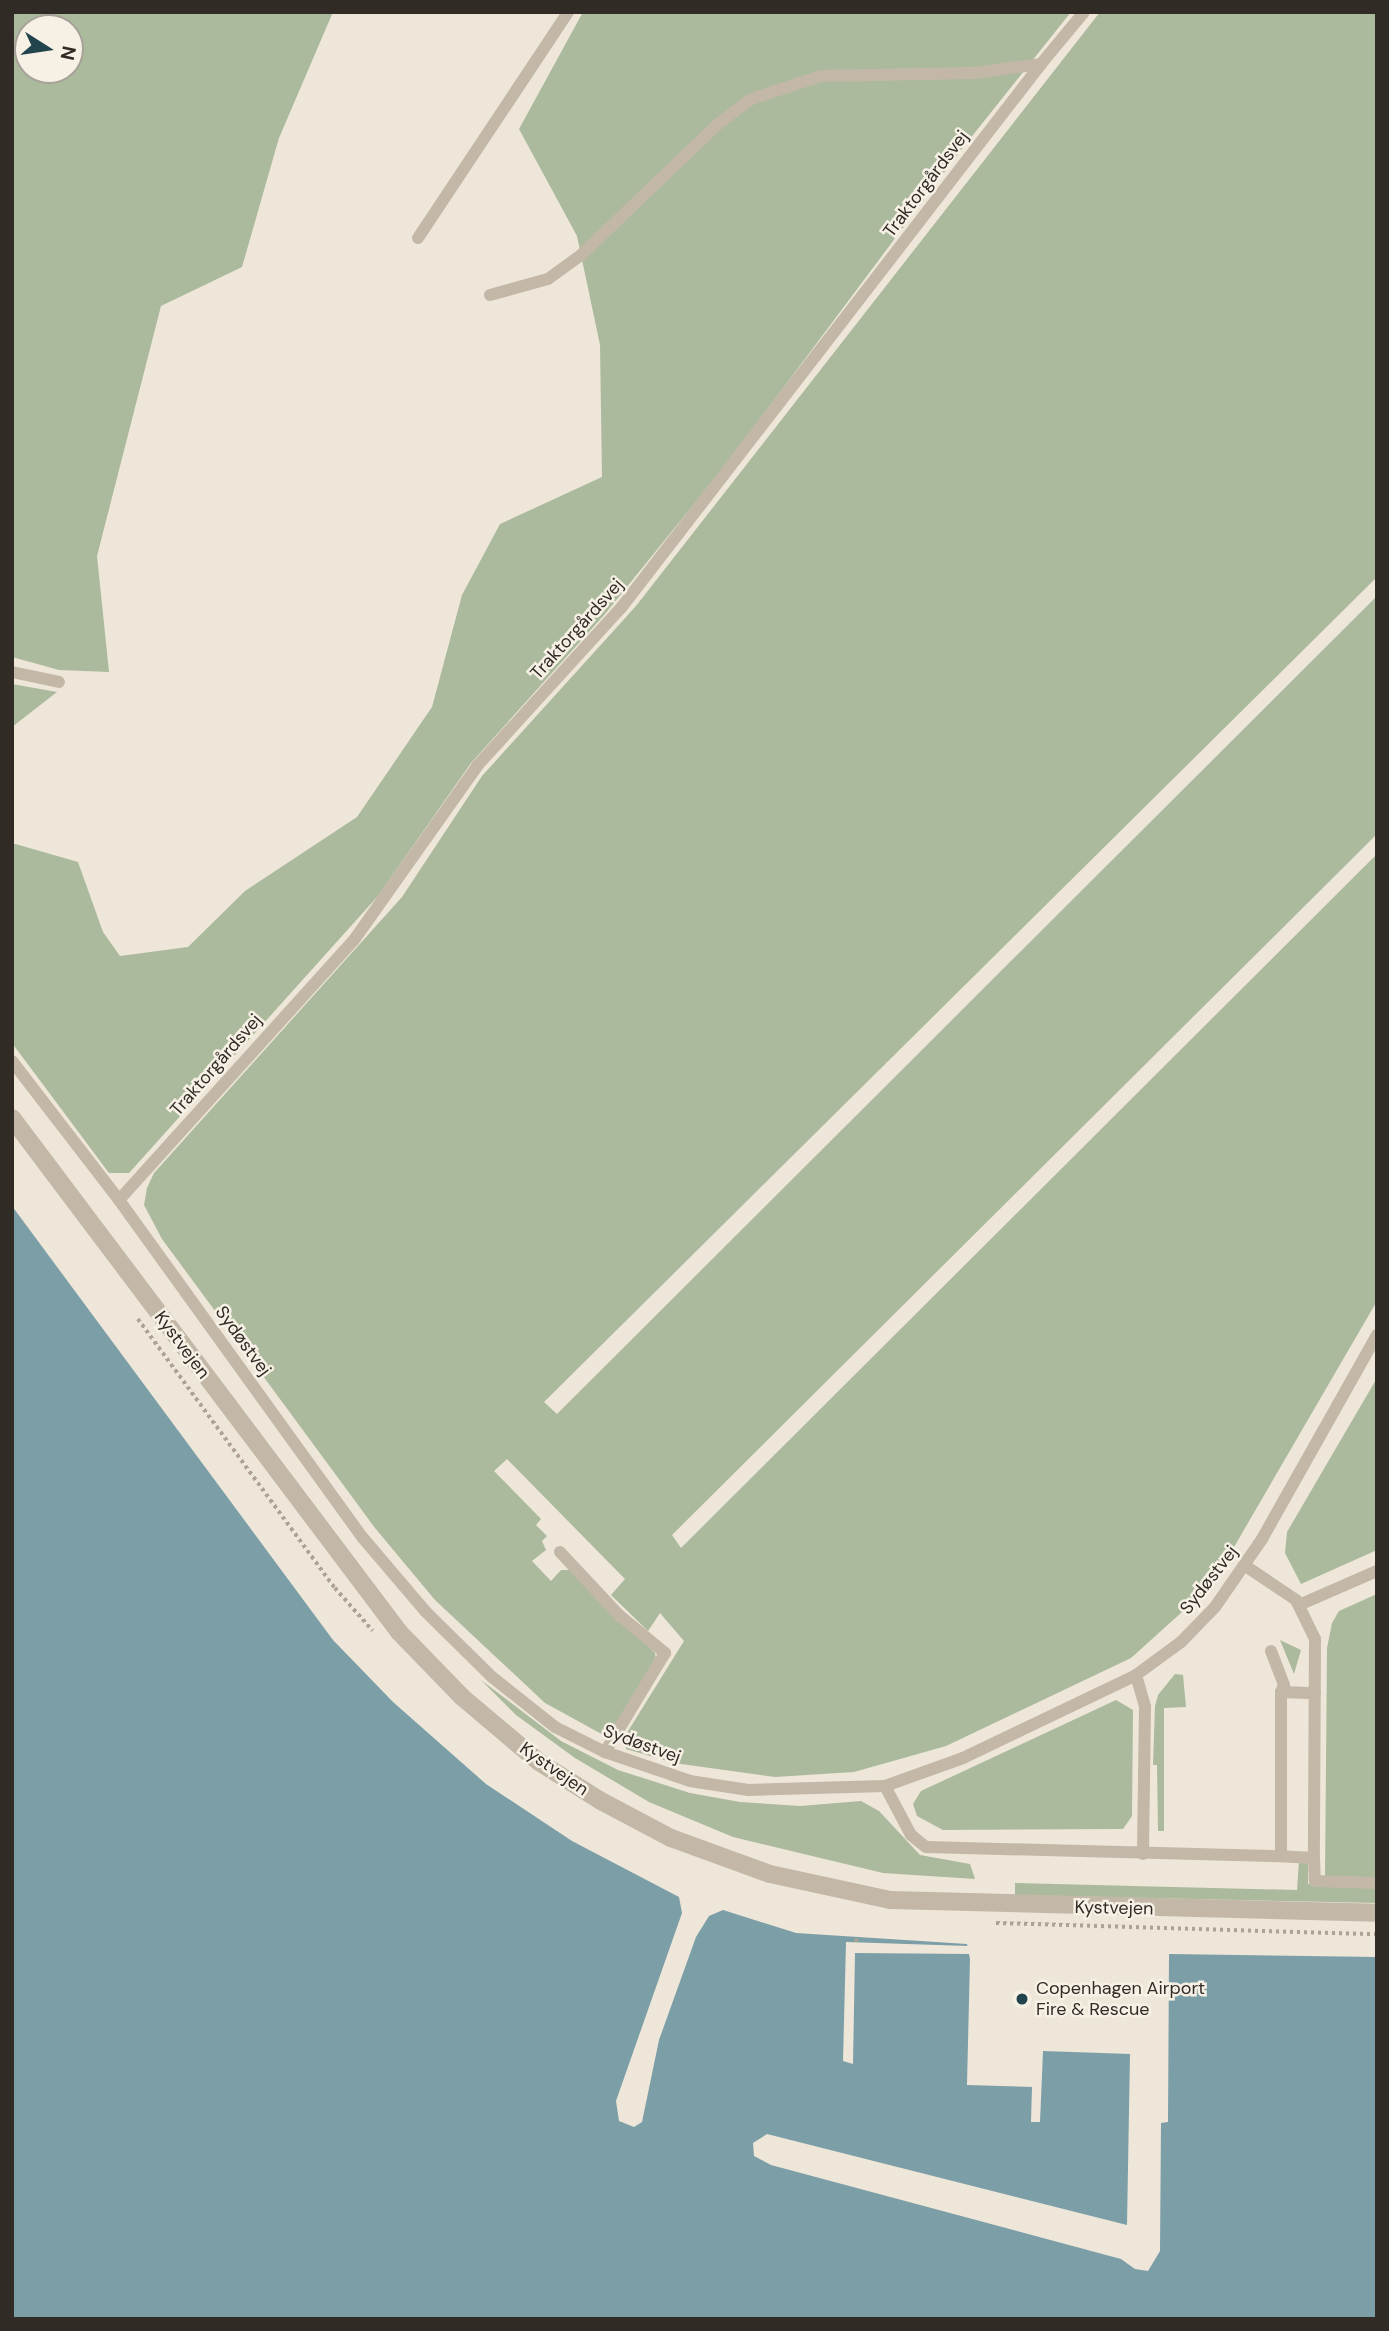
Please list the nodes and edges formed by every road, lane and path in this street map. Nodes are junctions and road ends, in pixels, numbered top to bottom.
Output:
1 (568, 12) edge
2 (1084, 12) edge
3 (1041, 64) junction
4 (418, 238) dead end
5 (491, 295) dead end
6 (12, 672) edge
7 (59, 682) dead end
8 (12, 1061) edge
9 (12, 1118) edge
10 (119, 1200) junction
11 (133, 1312) dead end
12 (1377, 1335) edge
13 (561, 1552) dead end
14 (1244, 1564) junction
15 (1377, 1571) edge
16 (1299, 1605) junction
17 (381, 1640) dead end
18 (1271, 1651) dead end
19 (1136, 1675) junction
20 (1281, 1692) junction
21 (1315, 1693) junction
22 (605, 1752) junction
23 (885, 1786) junction
24 (1143, 1854) junction
25 (1281, 1856) junction
26 (1314, 1858) junction
27 (1377, 1883) edge
28 (1377, 1913) edge
29 (985, 1922) dead end
30 (1377, 1934) edge

1 - 4 lane
2 - 3 lane, Traktorgårdsvej
3 - 5 lane
3 - 10 lane, Traktorgårdsvej
6 - 7 lane
8 - 10 lane, Sydøstvej
9 - 28 street, Kystvejen
10 - 22 lane, Sydøstvej
11 - 17 path
12 - 14 lane, Sydøstvej
13 - 22 lane
14 - 16 lane
14 - 19 lane, Sydøstvej
15 - 16 lane
16 - 21 lane
18 - 20 lane
19 - 23 lane, Sydøstvej
19 - 24 lane
20 - 21 lane
20 - 25 lane
21 - 26 lane
22 - 23 lane, Sydøstvej
23 - 24 lane
24 - 25 lane
25 - 26 lane
26 - 27 lane
29 - 30 path

